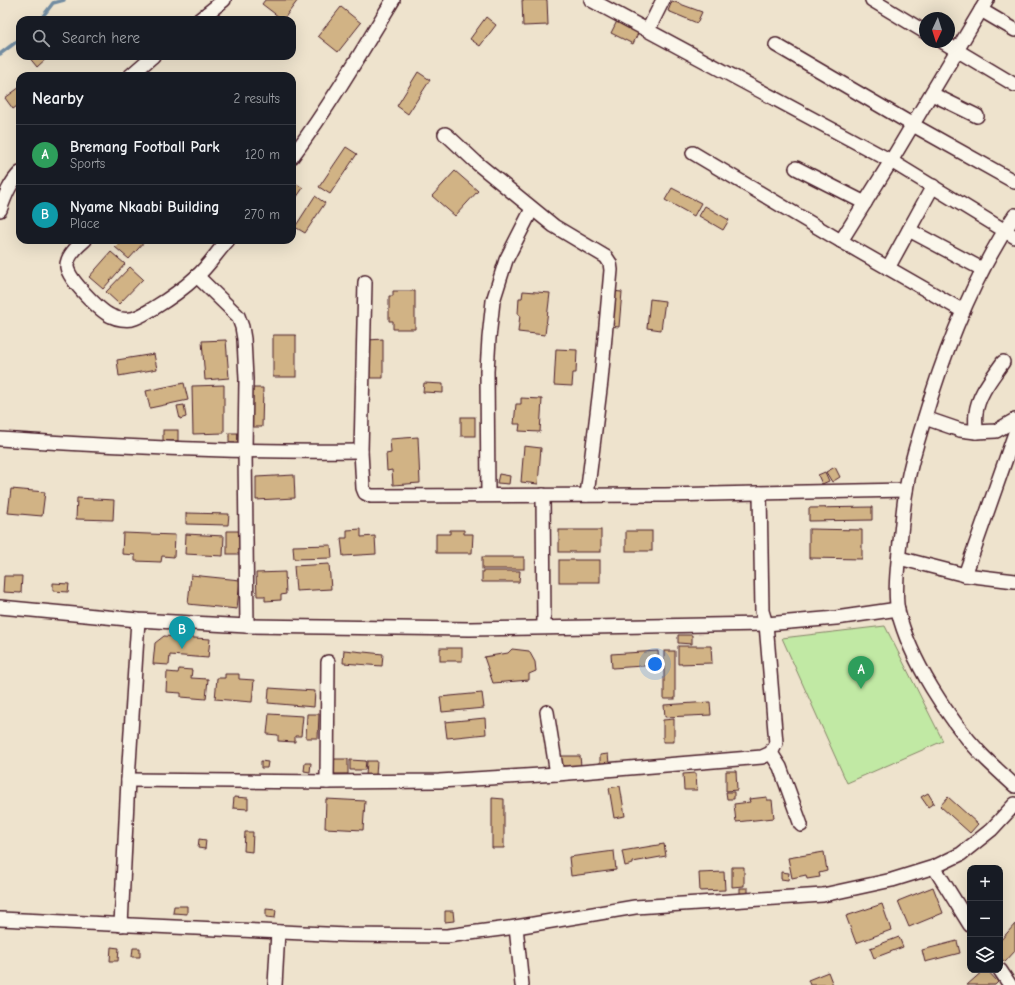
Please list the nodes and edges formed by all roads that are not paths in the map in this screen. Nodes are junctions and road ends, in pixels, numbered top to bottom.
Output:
1 (224, 0) edge
2 (393, 0) edge
3 (591, 0) edge
4 (662, 0) edge
5 (872, 0) edge
6 (984, 5) edge
7 (204, 16) edge
8 (919, 28) edge
9 (648, 30) junction
10 (1015, 30) edge
11 (776, 45) dead end
12 (952, 48) edge
13 (957, 51) junction
14 (148, 60) edge
15 (135, 72) edge
16 (1015, 85) edge
17 (932, 94) junction
18 (977, 116) dead end
19 (913, 125) junction
20 (445, 134) dead end
21 (296, 151) edge
22 (693, 153) dead end
23 (891, 162) junction
24 (796, 168) dead end
25 (16, 178) edge
26 (1015, 182) edge
27 (933, 186) junction
28 (864, 204) junction
29 (532, 209) junction
30 (0, 210) edge
31 (1015, 215) edge
32 (909, 230) junction
33 (1010, 234) edge
34 (841, 241) junction
35 (80, 244) edge
36 (225, 244) edge
37 (888, 268) junction
38 (982, 269) junction
39 (197, 276) junction
40 (365, 282) dead end
41 (964, 310) junction
42 (1003, 362) dead end
43 (925, 418) junction
44 (1015, 420) edge
45 (976, 432) junction
46 (1015, 432) edge
47 (0, 439) edge
48 (245, 451) junction
49 (361, 451) junction
50 (906, 490) junction
51 (760, 493) junction
52 (488, 495) junction
53 (543, 495) junction
54 (587, 495) junction
55 (898, 558) junction
56 (965, 574) junction
57 (1015, 581) edge
58 (0, 607) edge
59 (898, 610) junction
60 (138, 620) junction
61 (766, 624) junction
62 (247, 626) junction
63 (544, 627) junction
64 (328, 662) dead end
65 (547, 712) dead end
66 (771, 753) junction
67 (557, 774) junction
68 (128, 780) junction
69 (327, 782) junction
70 (1015, 786) edge
71 (1015, 804) edge
72 (801, 825) dead end
73 (934, 867) junction
74 (0, 919) edge
75 (967, 920) edge
76 (122, 925) junction
77 (516, 928) junction
78 (278, 932) junction
79 (1002, 973) edge
80 (275, 985) edge
81 (522, 985) edge
82 (1010, 985) edge

1 - 7 street
2 - 21 street
3 - 9 street
4 - 9 street
5 - 8 street
6 - 10 street
6 - 13 street
9 - 23 street
11 - 19 street
12 - 13 street
13 - 16 street
13 - 17 street
14 - 15 street
17 - 18 street
17 - 19 street
19 - 23 street
19 - 26 street
20 - 29 street
22 - 34 street
23 - 27 street
23 - 28 street
24 - 28 street
25 - 30 street
27 - 32 street
27 - 33 street
28 - 34 street
29 - 52 street
29 - 54 street
31 - 33 street
32 - 37 street
32 - 38 street
33 - 38 street
34 - 37 street
35 - 39 street
36 - 39 street
37 - 41 street
38 - 41 street
39 - 48 street
40 - 49 street
41 - 43 street
42 - 45 street
43 - 45 street
43 - 50 street
44 - 45 street
46 - 56 street
47 - 48 street
48 - 49 street
48 - 62 street
49 - 52 street
50 - 51 street
50 - 55 street
51 - 54 street
51 - 61 street
52 - 53 street
53 - 54 street
53 - 63 street
55 - 56 street
55 - 59 street
56 - 57 street
58 - 60 street
59 - 61 street
59 - 70 street
60 - 62 street
60 - 68 street
61 - 63 street
61 - 66 street
62 - 63 street
64 - 69 street
65 - 67 street
66 - 67 street
66 - 72 street
67 - 69 street
68 - 69 street
68 - 76 street
71 - 73 street
73 - 75 street
73 - 77 street
74 - 76 street
76 - 78 street
77 - 78 street
77 - 81 street
78 - 80 street
79 - 82 street

